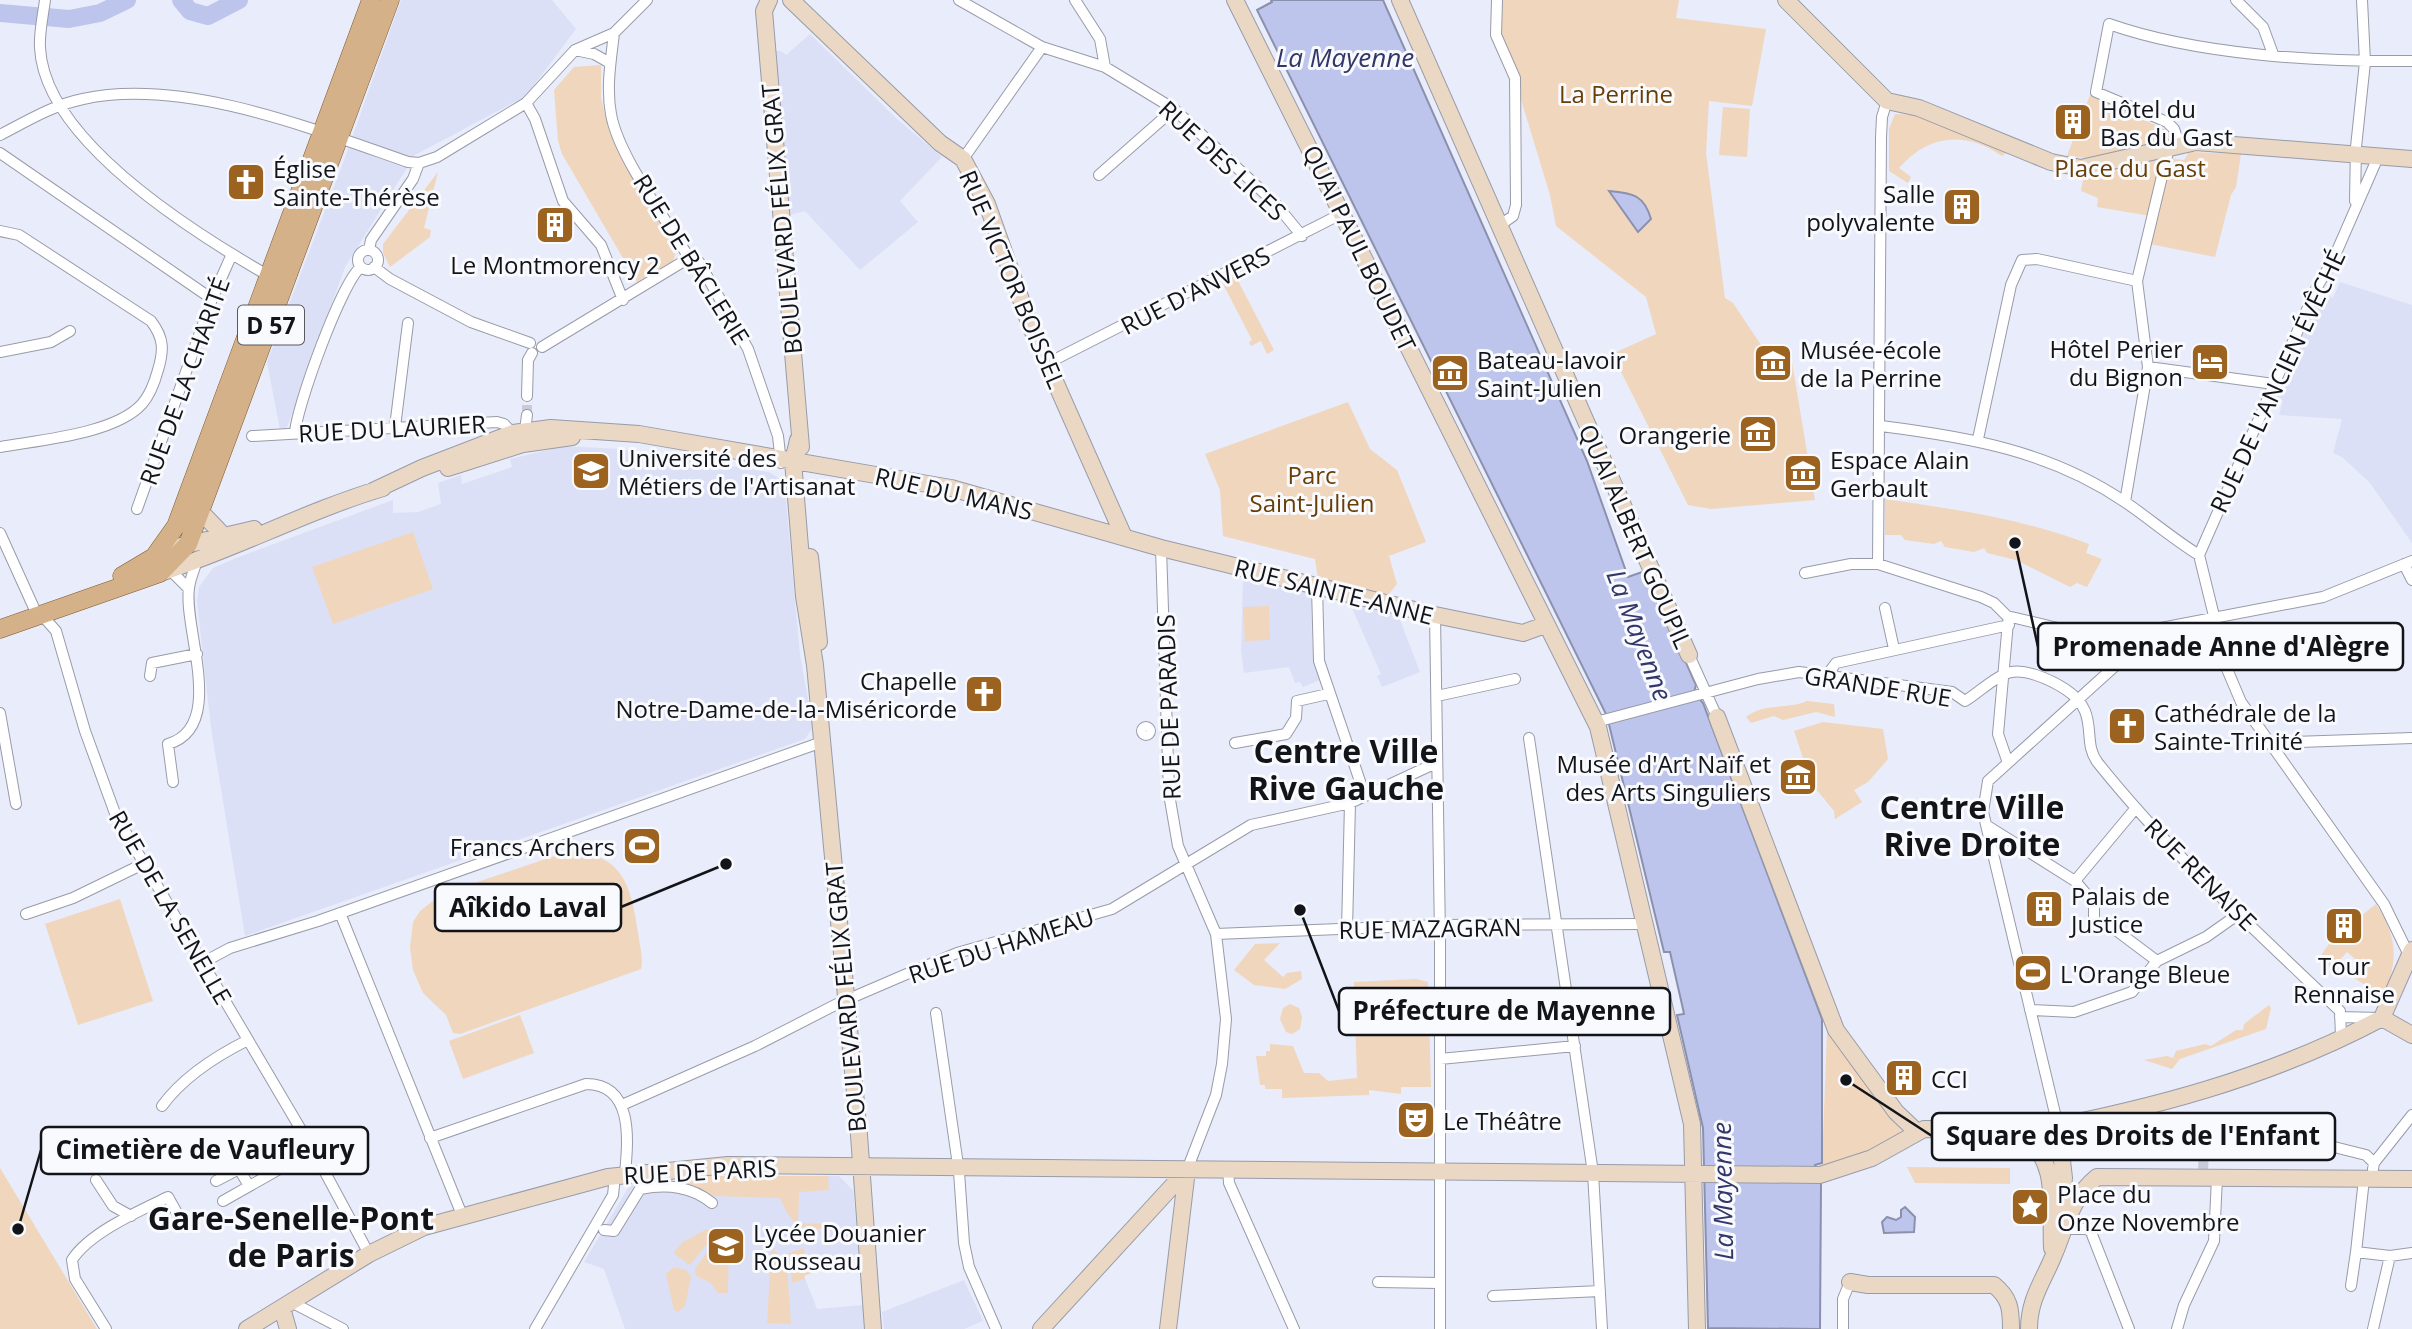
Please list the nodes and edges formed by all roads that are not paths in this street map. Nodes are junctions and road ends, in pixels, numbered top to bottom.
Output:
1 (371, 0) edge
2 (390, 0) edge
3 (647, 0) edge
4 (791, 0) edge
5 (959, 0) edge
6 (1075, 0) edge
7 (1235, 0) edge
8 (1400, 0) edge
9 (1497, 0) edge
10 (1786, 0) edge
11 (2236, 0) edge
12 (2362, 0) edge
13 (44, 4) edge
14 (764, 4) edge
15 (614, 33) junction
16 (601, 37) junction
17 (1042, 47) junction
18 (575, 50) junction
19 (2273, 54) junction
20 (605, 60) junction
21 (2412, 61) edge
22 (2365, 62) junction
23 (1105, 67) junction
24 (1887, 101) junction
25 (526, 103) junction
26 (60, 105) junction
27 (1174, 109) junction
28 (0, 135) edge
29 (332, 135) junction
30 (2174, 145) junction
31 (0, 153) edge
32 (2357, 155) junction
33 (2378, 157) junction
34 (963, 159) junction
35 (2412, 159) edge
36 (419, 163) junction
37 (1099, 175) dead end
38 (2355, 208) junction
39 (1342, 214) junction
40 (1500, 225) junction
41 (0, 231) edge
42 (1302, 236) junction
43 (369, 250) junction
44 (232, 254) junction
45 (689, 258) junction
46 (360, 267) junction
47 (374, 267) junction
48 (269, 276) junction
49 (2137, 281) junction
50 (212, 299) junction
51 (623, 300) junction
52 (408, 323) dead end
53 (70, 331) dead end
54 (535, 348) junction
55 (0, 352) edge
56 (1048, 363) junction
57 (2148, 367) junction
58 (2274, 384) junction
59 (527, 396) tunnel mouth
60 (1881, 426) junction
61 (396, 427) junction
62 (522, 431) junction
63 (295, 433) junction
64 (252, 436) dead end
65 (1978, 439) junction
66 (209, 445) junction
67 (0, 447) edge
68 (792, 465) junction
69 (2125, 502) junction
70 (136, 509) dead end
71 (201, 512) junction
72 (289, 520) junction
73 (0, 533) edge
74 (224, 536) junction
75 (1124, 537) junction
76 (188, 544) junction
77 (3, 547) edge
78 (1161, 548) junction
79 (161, 550) junction
80 (214, 554) junction
81 (2199, 555) junction
82 (197, 561) junction
83 (2408, 563) edge
84 (1878, 564) junction
85 (165, 571) junction
86 (1805, 573) dead end
87 (2412, 580) edge
88 (1317, 588) junction
89 (188, 589) junction
90 (1885, 608) dead end
91 (37, 611) junction
92 (1435, 615) junction
93 (2216, 617) junction
94 (0, 620) edge
95 (2008, 621) junction
96 (1545, 625) junction
97 (0, 629) edge
98 (1894, 649) junction
99 (197, 654) junction
100 (1689, 655) joint
101 (2120, 661) junction
102 (2005, 674) junction
103 (1827, 675) junction
104 (150, 676) dead end
105 (1515, 679) dead end
106 (1708, 692) junction
107 (1328, 694) junction
108 (1437, 696) junction
109 (2078, 699) junction
110 (0, 713) edge
111 (1717, 717) joint
112 (1596, 722) junction
113 (1167, 730) junction
114 (1150, 732) dead end
115 (2412, 737) edge
116 (1529, 738) dead end
117 (822, 742) junction
118 (1235, 743) dead end
119 (2268, 743) junction
120 (2007, 760) junction
121 (1437, 763) junction
122 (173, 782) dead end
123 (1365, 796) junction
124 (1350, 803) junction
125 (16, 804) dead end
126 (2135, 809) junction
127 (1986, 825) junction
128 (142, 864) junction
129 (1185, 864) junction
130 (2075, 880) junction
131 (340, 913) junction
132 (2240, 913) junction
133 (26, 914) dead end
134 (1644, 923) junction
135 (1440, 925) junction
136 (1557, 926) junction
137 (1347, 930) junction
138 (1216, 934) junction
139 (2410, 951) edge
140 (2158, 961) junction
141 (202, 963) junction
142 (845, 1002) junction
143 (2030, 1010) junction
144 (936, 1013) dead end
145 (2340, 1017) junction
146 (2382, 1018) junction
147 (2412, 1035) edge
148 (2341, 1036) junction
149 (248, 1040) junction
150 (1574, 1046) junction
151 (1440, 1059) junction
152 (162, 1105) dead end
153 (622, 1105) junction
154 (2412, 1115) edge
155 (2058, 1126) junction
156 (1916, 1131) junction
157 (2022, 1133) junction
158 (430, 1138) junction
159 (313, 1150) junction
160 (2207, 1151) dead end
161 (860, 1166) junction
162 (958, 1168) junction
163 (1228, 1169) junction
164 (1187, 1170) junction
165 (1439, 1171) junction
166 (1593, 1172) junction
167 (1694, 1174) junction
168 (2369, 1174) junction
169 (620, 1175) junction
170 (2207, 1175) junction
171 (2412, 1179) edge
172 (96, 1180) dead end
173 (216, 1181) dead end
174 (249, 1186) junction
175 (223, 1201) dead end
176 (712, 1203) dead end
177 (462, 1215) junction
178 (131, 1216) junction
179 (182, 1222) dead end
180 (604, 1230) dead end
181 (2057, 1233) junction
182 (2356, 1252) junction
183 (2412, 1253) edge
184 (369, 1254) junction
185 (2389, 1256) junction
186 (1378, 1282) dead end
187 (1852, 1282) joint
188 (1439, 1283) junction
189 (2351, 1286) dead end
190 (1600, 1291) junction
191 (1493, 1296) dead end
192 (286, 1305) junction
193 (306, 1310) junction
194 (287, 1327) edge
195 (106, 1329) edge
196 (247, 1329) edge
197 (343, 1329) edge
198 (535, 1329) edge
199 (873, 1329) edge
200 (996, 1329) edge
201 (1041, 1329) edge
202 (1168, 1329) edge
203 (1294, 1329) edge
204 (1440, 1329) edge
205 (1602, 1329) edge
206 (1697, 1329) edge
207 (1843, 1329) edge
208 (2011, 1329) edge
209 (2029, 1329) edge
210 (2129, 1329) edge
211 (2177, 1329) edge
212 (2373, 1329) edge

1 - 29 main road, D 57
2 - 29 main road, D 57
3 - 15 street
4 - 34 street, RUE VICTOR BOISSEL
5 - 17 street, RUE DES LICES
6 - 23 street
7 - 39 street, QUAI PAUL BOUDET
8 - 40 street, QUAI ALBERT GOUPIL
9 - 40 street
10 - 24 street
11 - 19 street
12 - 22 street, RUE DE L'ANCIEN ÉVÊCHÉ
13 - 26 street
14 - 68 street, BOULEVARD FÉLIX GRAT
15 - 16 street
15 - 20 street
16 - 18 street
16 - 20 street
17 - 23 street, RUE DES LICES
17 - 34 street
18 - 20 street
18 - 25 street
19 - 22 street
19 - 30 street
20 - 45 street, RUE DE BÂCLERIE
21 - 22 street
22 - 32 street, RUE DE L'ANCIEN ÉVÊCHÉ
23 - 27 street, RUE DES LICES
24 - 30 street
24 - 60 street
25 - 36 street
25 - 51 street
26 - 28 street
26 - 29 street
26 - 44 street
27 - 37 street
27 - 42 street, RUE DES LICES
29 - 36 street
29 - 48 main road, D 57
29 - 71 main road, D 57
30 - 32 street
30 - 49 street
31 - 50 street
32 - 33 street
32 - 38 street, RUE DE L'ANCIEN ÉVÊCHÉ
33 - 35 street
33 - 38 street, RUE DE L'ANCIEN ÉVÊCHÉ
34 - 56 street, RUE VICTOR BOISSEL
36 - 43 street
38 - 58 street, RUE DE L'ANCIEN ÉVÊCHÉ
39 - 42 street, RUE D'ANVERS
39 - 96 street, QUAI PAUL BOUDET
40 - 100 street, QUAI ALBERT GOUPIL
41 - 67 street, RUE DE LA CHARITÉ
42 - 56 street, RUE D'ANVERS
43 - 46 street
43 - 47 street
44 - 48 street
44 - 50 street, RUE DE LA CHARITÉ
45 - 51 street
45 - 68 street, RUE DE BÂCLERIE
46 - 47 street
46 - 63 street
47 - 54 street
48 - 66 main road, D 57
49 - 57 street
49 - 65 street
50 - 70 street, RUE DE LA CHARITÉ
51 - 54 street
52 - 61 street
53 - 55 street
54 - 59 street
56 - 75 street, RUE VICTOR BOISSEL
57 - 58 street
57 - 69 street
58 - 81 street, RUE DE L'ANCIEN ÉVÊCHÉ
60 - 65 street
60 - 84 street
61 - 62 street, RUE DU LAURIER
61 - 63 street, RUE DU LAURIER
62 - 68 street, RUE DU MANS
62 - 72 street, RUE DU MANS
63 - 64 street, RUE DU LAURIER
65 - 69 street
66 - 76 street
66 - 79 main road, D 57
68 - 75 street, RUE DU MANS
68 - 117 street, BOULEVARD FÉLIX GRAT
69 - 81 street
71 - 74 street
71 - 76 main road, D 57
72 - 74 street
72 - 80 street
73 - 77 street, RUE DE LA SENELLE
74 - 76 street
75 - 78 street, RUE SAINTE-ANNE
76 - 79 street
76 - 80 street
76 - 85 main road, D 57
77 - 91 street, RUE DE LA SENELLE
78 - 88 street, RUE SAINTE-ANNE
78 - 113 street, RUE DE PARADIS
79 - 91 main road, D 57
80 - 82 street
81 - 93 street
82 - 85 street
82 - 89 street
83 - 87 street
83 - 93 street
84 - 86 street
84 - 95 street
85 - 89 street
85 - 91 main road, D 57
88 - 92 street, RUE SAINTE-ANNE
88 - 107 street
89 - 99 street
90 - 98 street
91 - 94 main road, D 57
91 - 97 main road, D 57
91 - 128 street, RUE DE LA SENELLE
92 - 96 street, RUE SAINTE-ANNE
92 - 108 street
93 - 101 street
93 - 119 street
95 - 98 street
95 - 101 street
95 - 102 street
96 - 112 street, QUAI PAUL BOUDET
98 - 103 street
99 - 104 street
99 - 122 street
100 - 106 street, QUAI ALBERT GOUPIL
101 - 109 street
102 - 103 street, GRANDE RUE
102 - 109 street
102 - 120 street
103 - 106 street, GRANDE RUE
105 - 108 street
106 - 111 street, QUAI ALBERT GOUPIL
106 - 112 street, GRANDE RUE
107 - 118 street
107 - 123 street
108 - 121 street
109 - 120 street
109 - 126 street, RUE RENAISE
110 - 125 street
111 - 156 street
112 - 134 street, QUAI PAUL BOUDET
113 - 114 street
113 - 129 street, RUE DE PARADIS
115 - 119 street
116 - 136 street
117 - 131 street
117 - 142 street, BOULEVARD FÉLIX GRAT
119 - 139 street
120 - 127 street
121 - 123 street, RUE DU HAMEAU
121 - 135 street
123 - 124 street, RUE DU HAMEAU
124 - 129 street, RUE DU HAMEAU
124 - 137 street
126 - 130 street
126 - 132 street, RUE RENAISE
127 - 130 street
127 - 143 street
128 - 133 street
128 - 141 street, RUE DE LA SENELLE
129 - 138 street, RUE DE PARADIS
129 - 142 street, RUE DU HAMEAU
130 - 140 street
131 - 141 street
131 - 158 street
132 - 140 street
132 - 145 street, RUE RENAISE
134 - 136 street, RUE MAZAGRAN
134 - 167 street, QUAI PAUL BOUDET
135 - 136 street, RUE MAZAGRAN
135 - 137 street, RUE MAZAGRAN
135 - 151 street
136 - 150 street
137 - 138 street, RUE MAZAGRAN
138 - 164 street, RUE DE PARADIS
139 - 146 street
140 - 143 street
141 - 149 street, RUE DE LA SENELLE
142 - 153 street, RUE DU HAMEAU
142 - 161 street, BOULEVARD FÉLIX GRAT
143 - 155 street
144 - 162 street
145 - 146 street
145 - 148 street
146 - 147 street
146 - 148 street
148 - 155 street
149 - 152 street
149 - 159 street, RUE DE LA SENELLE
150 - 151 street
150 - 166 street
151 - 165 street
153 - 158 street
153 - 169 street
154 - 168 street
155 - 157 street
155 - 181 street
156 - 157 street
156 - 167 street, RUE DE PARIS
157 - 181 street
158 - 177 street
159 - 174 street
159 - 184 street, RUE DE LA SENELLE
160 - 168 street
161 - 162 street, RUE DE PARIS
161 - 169 street, RUE DE PARIS
161 - 199 street, BOULEVARD FÉLIX GRAT
162 - 164 street, RUE DE PARIS
162 - 200 street
163 - 164 street, RUE DE PARIS
163 - 165 street, RUE DE PARIS
163 - 203 street
164 - 201 street
164 - 202 street
165 - 166 street, RUE DE PARIS
165 - 188 street
166 - 167 street, RUE DE PARIS
166 - 190 street
167 - 206 street, QUAI PAUL BOUDET
168 - 170 street
168 - 171 street
168 - 182 street
169 - 177 street, RUE DE PARIS
169 - 198 street
170 - 181 street
170 - 211 street
172 - 178 street
173 - 174 street
174 - 175 street
176 - 180 street
177 - 184 street, RUE DE PARIS
178 - 179 street
178 - 195 street
181 - 209 street
181 - 210 street
182 - 185 street
182 - 189 street
183 - 185 street
184 - 192 street, RUE DE PARIS
185 - 212 street
186 - 188 street
187 - 207 street
187 - 208 street
188 - 204 street
190 - 191 street
190 - 205 street
192 - 193 street
192 - 194 street
192 - 196 street, RUE DE PARIS
193 - 194 street
193 - 197 street

